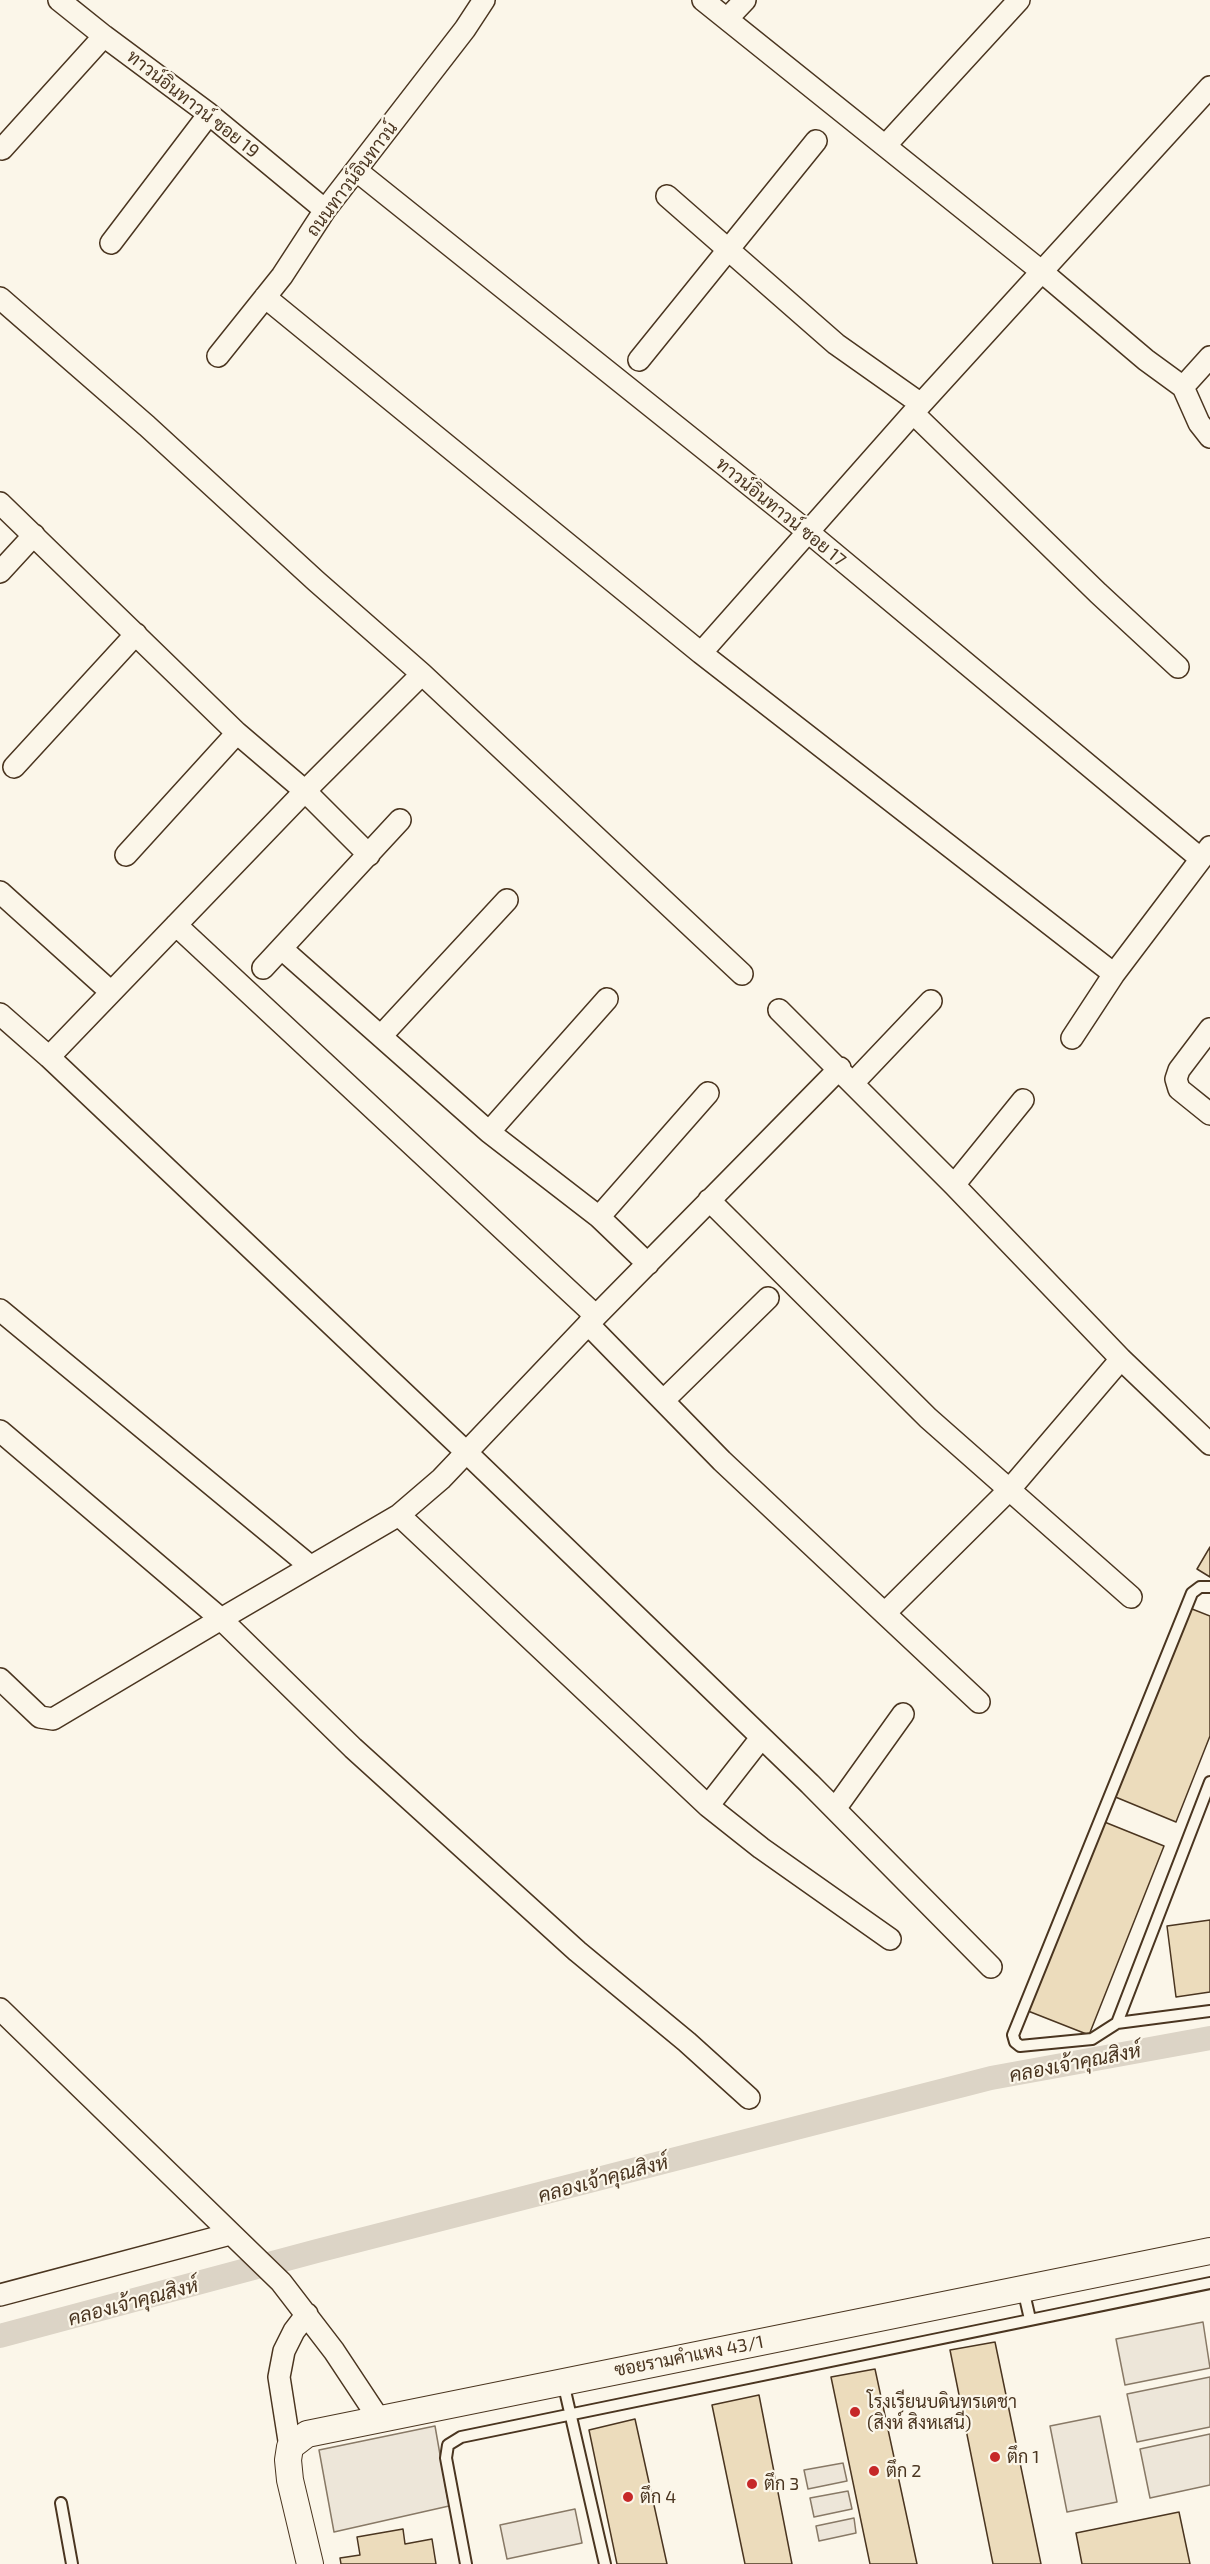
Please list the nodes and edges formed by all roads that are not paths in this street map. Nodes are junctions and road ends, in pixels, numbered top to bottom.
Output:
1 (59, 0) edge
2 (484, 0) edge
3 (703, 0) edge
4 (745, 0) edge
5 (1019, 0) edge
6 (728, 20) junction
7 (104, 36) junction
8 (1210, 87) edge
9 (209, 114) junction
10 (816, 141) dead end
11 (885, 146) junction
12 (2, 149) dead end
13 (357, 171) junction
14 (667, 196) dead end
15 (326, 210) junction
16 (111, 243) dead end
17 (729, 251) junction
18 (1041, 271) junction
19 (265, 297) junction
20 (0, 298) edge
21 (218, 356) dead end
22 (1210, 357) edge
23 (639, 360) dead end
24 (1183, 387) junction
25 (917, 409) junction
26 (1210, 437) edge
27 (0, 503) edge
28 (807, 531) junction
29 (34, 535) junction
30 (0, 572) edge
31 (136, 634) junction
32 (701, 653) junction
33 (1178, 667) dead end
34 (422, 674) junction
35 (237, 733) junction
36 (14, 767) dead end
37 (305, 790) junction
38 (400, 820) dead end
39 (1205, 853) edge
40 (126, 855) dead end
41 (369, 855) junction
42 (0, 892) edge
43 (507, 900) dead end
44 (176, 925) junction
45 (282, 949) junction
46 (263, 968) dead end
47 (742, 974) dead end
48 (1114, 974) junction
49 (111, 992) junction
50 (607, 999) dead end
51 (931, 1001) dead end
52 (779, 1010) dead end
53 (0, 1014) edge
54 (1210, 1029) edge
55 (381, 1035) junction
56 (1072, 1038) dead end
57 (49, 1057) junction
58 (846, 1076) junction
59 (708, 1093) dead end
60 (1023, 1100) dead end
61 (1210, 1114) edge
62 (489, 1132) junction
63 (954, 1185) junction
64 (709, 1200) junction
65 (599, 1217) junction
66 (648, 1264) junction
67 (768, 1298) dead end
68 (0, 1310) edge
69 (592, 1320) junction
70 (1121, 1359) junction
71 (664, 1401) junction
72 (0, 1431) edge
73 (1210, 1444) edge
74 (465, 1451) junction
75 (1010, 1489) junction
76 (399, 1515) junction
77 (310, 1566) junction
78 (1210, 1587) edge
79 (1131, 1597) dead end
80 (885, 1613) junction
81 (220, 1619) junction
82 (0, 1679) edge
83 (979, 1702) dead end
84 (903, 1714) dead end
85 (761, 1738) junction
86 (1209, 1786) edge
87 (708, 1806) junction
88 (835, 1809) junction
89 (890, 1939) dead end
90 (991, 1966) dead end
91 (0, 2009) edge
92 (1210, 2011) edge
93 (1117, 2023) junction
94 (749, 2098) dead end
95 (230, 2234) junction
96 (1210, 2251) edge
97 (1210, 2283) edge
98 (1023, 2289) junction
99 (0, 2295) edge
100 (307, 2314) junction
101 (1030, 2319) junction
102 (563, 2381) junction
103 (569, 2415) junction
104 (380, 2420) junction
105 (290, 2447) junction
106 (61, 2503) dead end
107 (72, 2564) edge
108 (310, 2564) edge
109 (466, 2564) edge
110 (605, 2564) edge

1 - 7 street, ทาวน์อินทาวน์ ซอย 19
2 - 13 street, ถนนทาวน์อินทาวน์
3 - 6 street
4 - 6 street
5 - 11 street
6 - 11 street
7 - 9 street, ทาวน์อินทาวน์ ซอย 19
7 - 12 street
8 - 18 street
9 - 15 street, ทาวน์อินทาวน์ ซอย 19
9 - 16 street
10 - 17 street
11 - 18 street
13 - 15 street, ถนนทาวน์อินทาวน์
13 - 28 street, ทาวน์อินทาวน์ ซอย 17
14 - 17 street
15 - 19 street, ถนนทาวน์อินทาวน์
17 - 23 street
17 - 25 street
18 - 24 street
18 - 25 street
19 - 21 street, ถนนทาวน์อินทาวน์
19 - 32 street
20 - 34 street
22 - 24 street
24 - 26 street
25 - 28 street
25 - 33 street
27 - 29 street
28 - 32 street
28 - 39 street, ทาวน์อินทาวน์ ซอย 17
29 - 30 street
29 - 31 street
31 - 35 street
31 - 36 street
32 - 48 street
34 - 37 street
34 - 47 street
35 - 37 street
35 - 40 street
37 - 41 street
37 - 44 street
38 - 41 street
39 - 48 street
41 - 45 street
42 - 49 street
43 - 55 street
44 - 49 street
44 - 69 street
45 - 46 street
45 - 55 street
48 - 56 street
49 - 57 street
50 - 62 street
51 - 58 street
52 - 58 street
53 - 57 street
54 - 61 street
55 - 62 street
57 - 74 street
58 - 63 street
58 - 64 street
59 - 65 street
60 - 63 street
62 - 65 street
63 - 70 street
64 - 66 street
64 - 75 street
65 - 66 street
66 - 69 street
67 - 71 street
68 - 77 street
69 - 71 street
69 - 74 street
70 - 73 street
70 - 75 street
71 - 80 street
72 - 81 street
74 - 76 street
74 - 85 street
75 - 79 street
75 - 80 street
76 - 77 street
76 - 87 street
77 - 81 street
78 - 93 lane
80 - 83 street
81 - 82 street
81 - 94 street
84 - 88 street
85 - 87 street
85 - 88 street
86 - 93 lane
87 - 89 street
88 - 90 street
91 - 95 street
92 - 93 lane
95 - 99 street
95 - 100 street
96 - 98 street, ซอยรามคำแหง 43/1
97 - 101 lane
98 - 101 lane
98 - 102 street, ซอยรามคำแหง 43/1
100 - 104 street
100 - 105 street
101 - 103 lane
102 - 103 lane
102 - 104 street, ซอยรามคำแหง 43/1
103 - 109 lane
103 - 110 lane
104 - 105 street, ซอยรามคำแหง 43/1
105 - 108 street
106 - 107 lane

